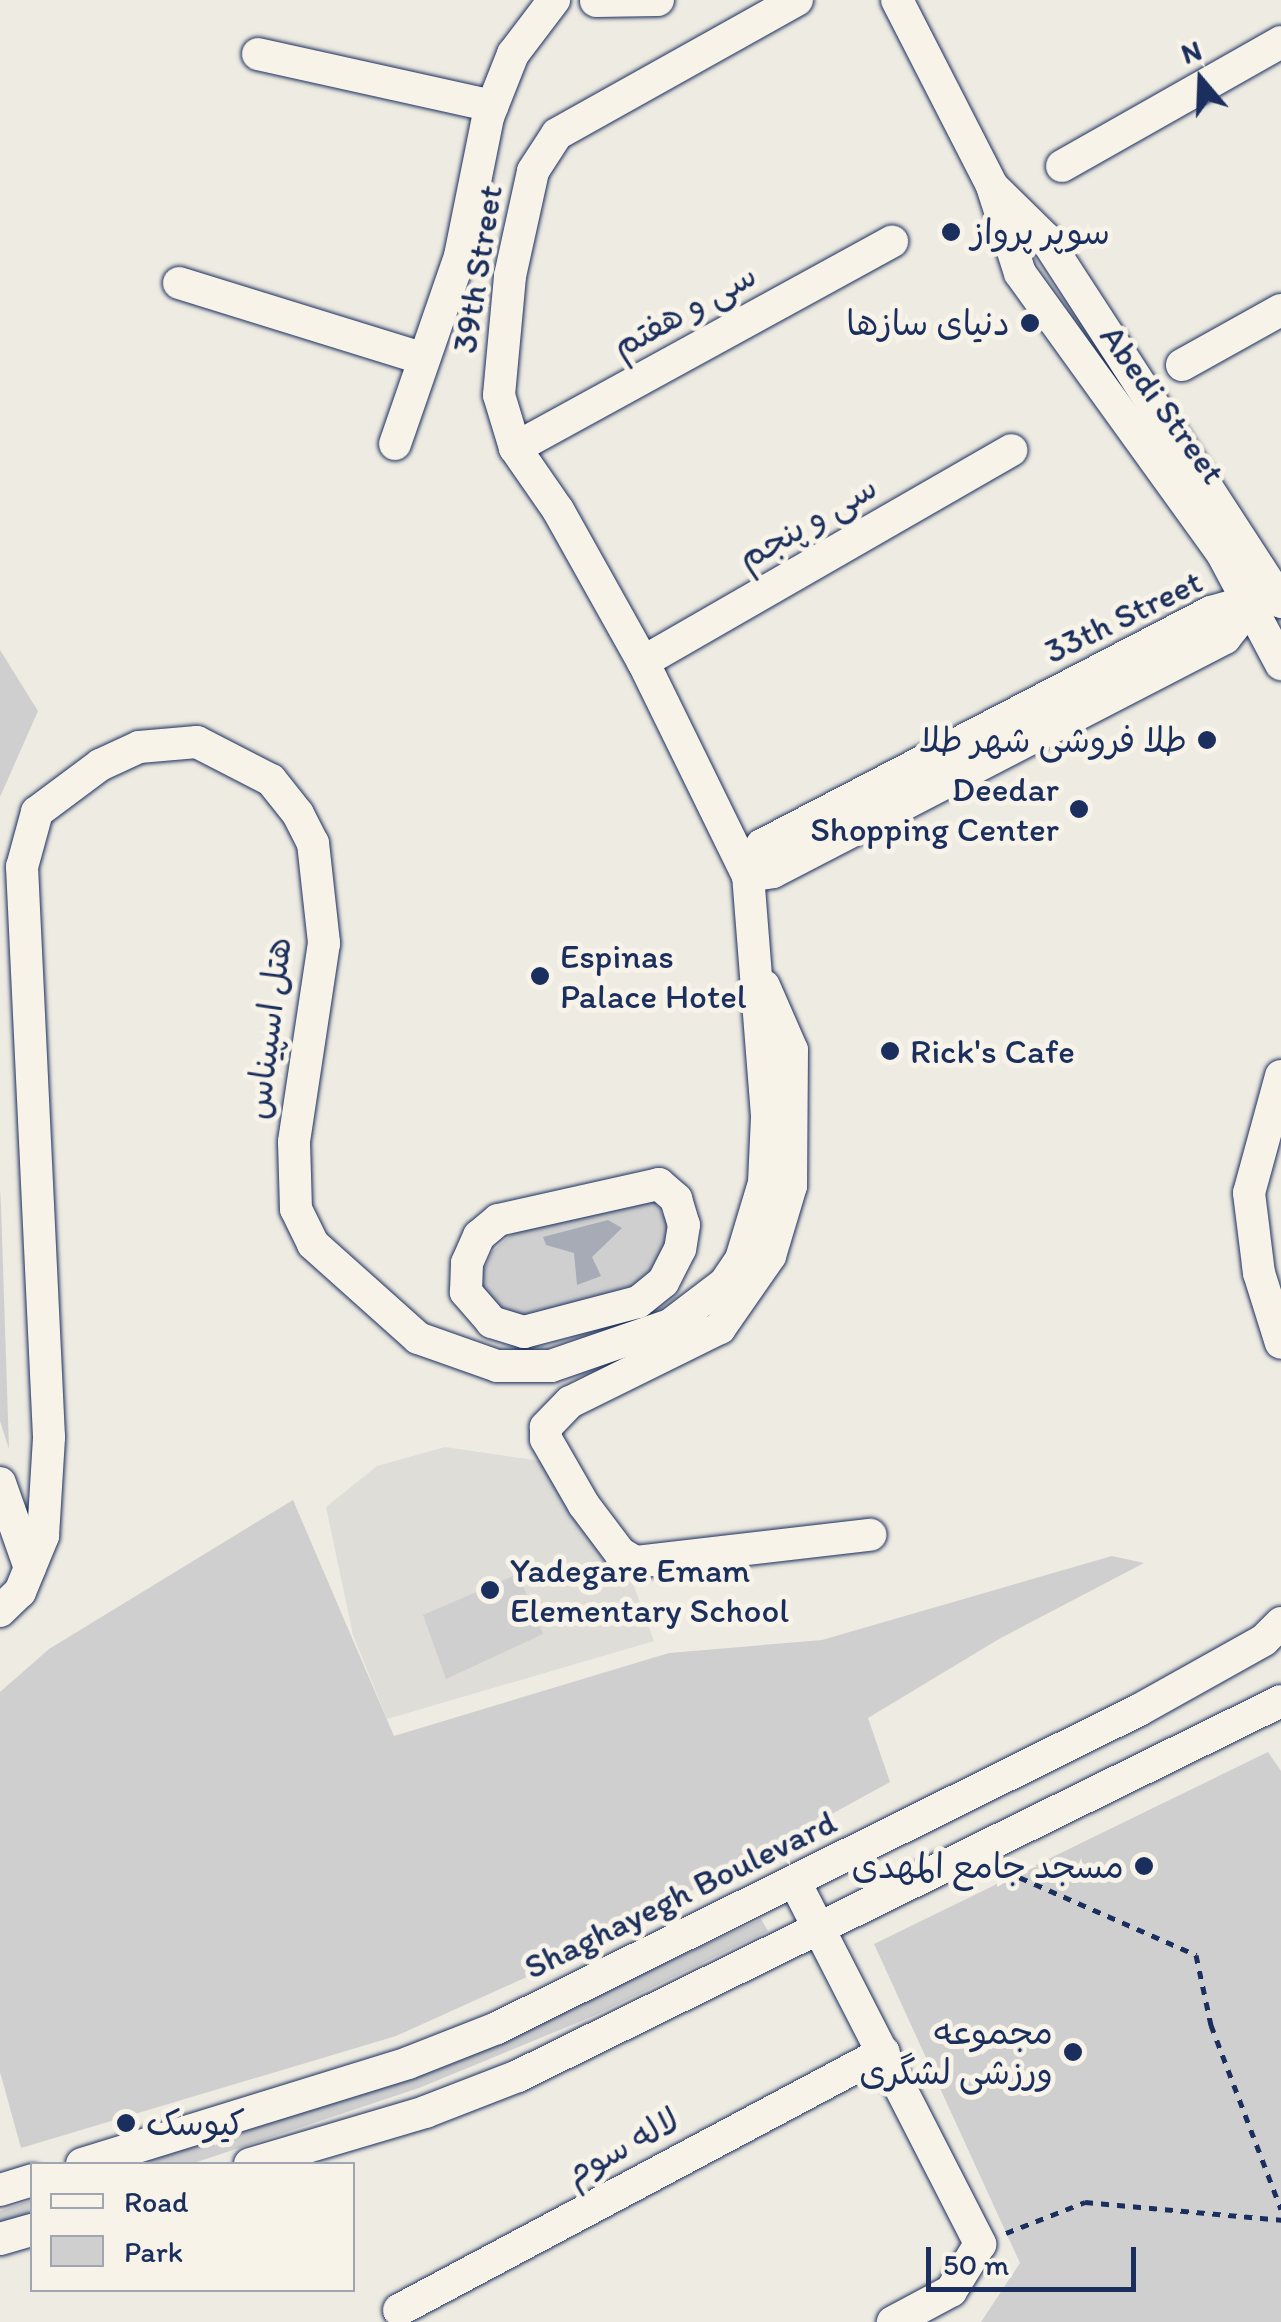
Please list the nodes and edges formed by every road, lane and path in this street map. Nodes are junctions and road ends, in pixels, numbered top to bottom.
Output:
1 (554, 0) edge
2 (574, 0) edge
3 (596, 0) edge
4 (658, 0) edge
5 (798, 0) edge
6 (897, 0) edge
7 (1281, 42) edge
8 (258, 54) dead end
9 (492, 106) junction
10 (1062, 166) dead end
11 (892, 242) dead end
12 (180, 283) dead end
13 (1281, 310) edge
14 (422, 358) junction
15 (1182, 366) dead end
16 (394, 444) dead end
17 (515, 448) junction
18 (1011, 450) dead end
19 (1273, 598) edge
20 (643, 662) junction
21 (1281, 664) edge
22 (748, 876) junction
23 (756, 968) junction
24 (1281, 1076) edge
25 (632, 1304) junction
26 (567, 1325) junction
27 (645, 1336) junction
28 (1281, 1344) edge
29 (574, 1359) junction
30 (0, 1484) edge
31 (870, 1535) dead end
32 (30, 1568) junction
33 (0, 1612) edge
34 (1281, 1623) edge
35 (1281, 1701) edge
36 (967, 1854) junction
37 (796, 1882) junction
38 (819, 1928) junction
39 (884, 2052) junction
40 (88, 2162) edge
41 (257, 2162) edge
42 (30, 2181) edge
43 (0, 2190) edge
44 (1281, 2209) edge
45 (1281, 2220) edge
46 (30, 2231) edge
47 (0, 2239) edge
48 (980, 2244) junction
49 (399, 2310) dead end
50 (894, 2322) edge

1 - 9 street
2 - 3 street
3 - 4 street
5 - 17 street, 39th Street
6 - 19 street, Abedi Street
7 - 10 street
8 - 9 street
9 - 14 street
11 - 17 street, سی و هفتم
12 - 14 street
13 - 15 street
14 - 16 street
17 - 20 street, 39th Street
18 - 20 street, سی و پنجم
19 - 21 street, Abedi Street
19 - 22 street, 33th Street
20 - 22 street, 39th Street
22 - 23 street, هتل اسپیناس
23 - 27 street, هتل اسپیناس
23 - 31 street
24 - 28 street
25 - 26 street
25 - 26 street
25 - 27 street
26 - 29 street
27 - 29 street, هتل اسپیناس
29 - 32 street, هتل اسپیناس
30 - 32 street
32 - 33 street, هتل اسپیناس
34 - 37 street, Shaghayegh Boulevard
35 - 36 street
36 - 38 street
36 - 44 path
37 - 38 street
37 - 40 street, Shaghayegh Boulevard
38 - 39 street
38 - 41 street
39 - 48 street
39 - 49 street, لاله سوم
42 - 43 street
45 - 48 path
46 - 47 street
48 - 50 street

